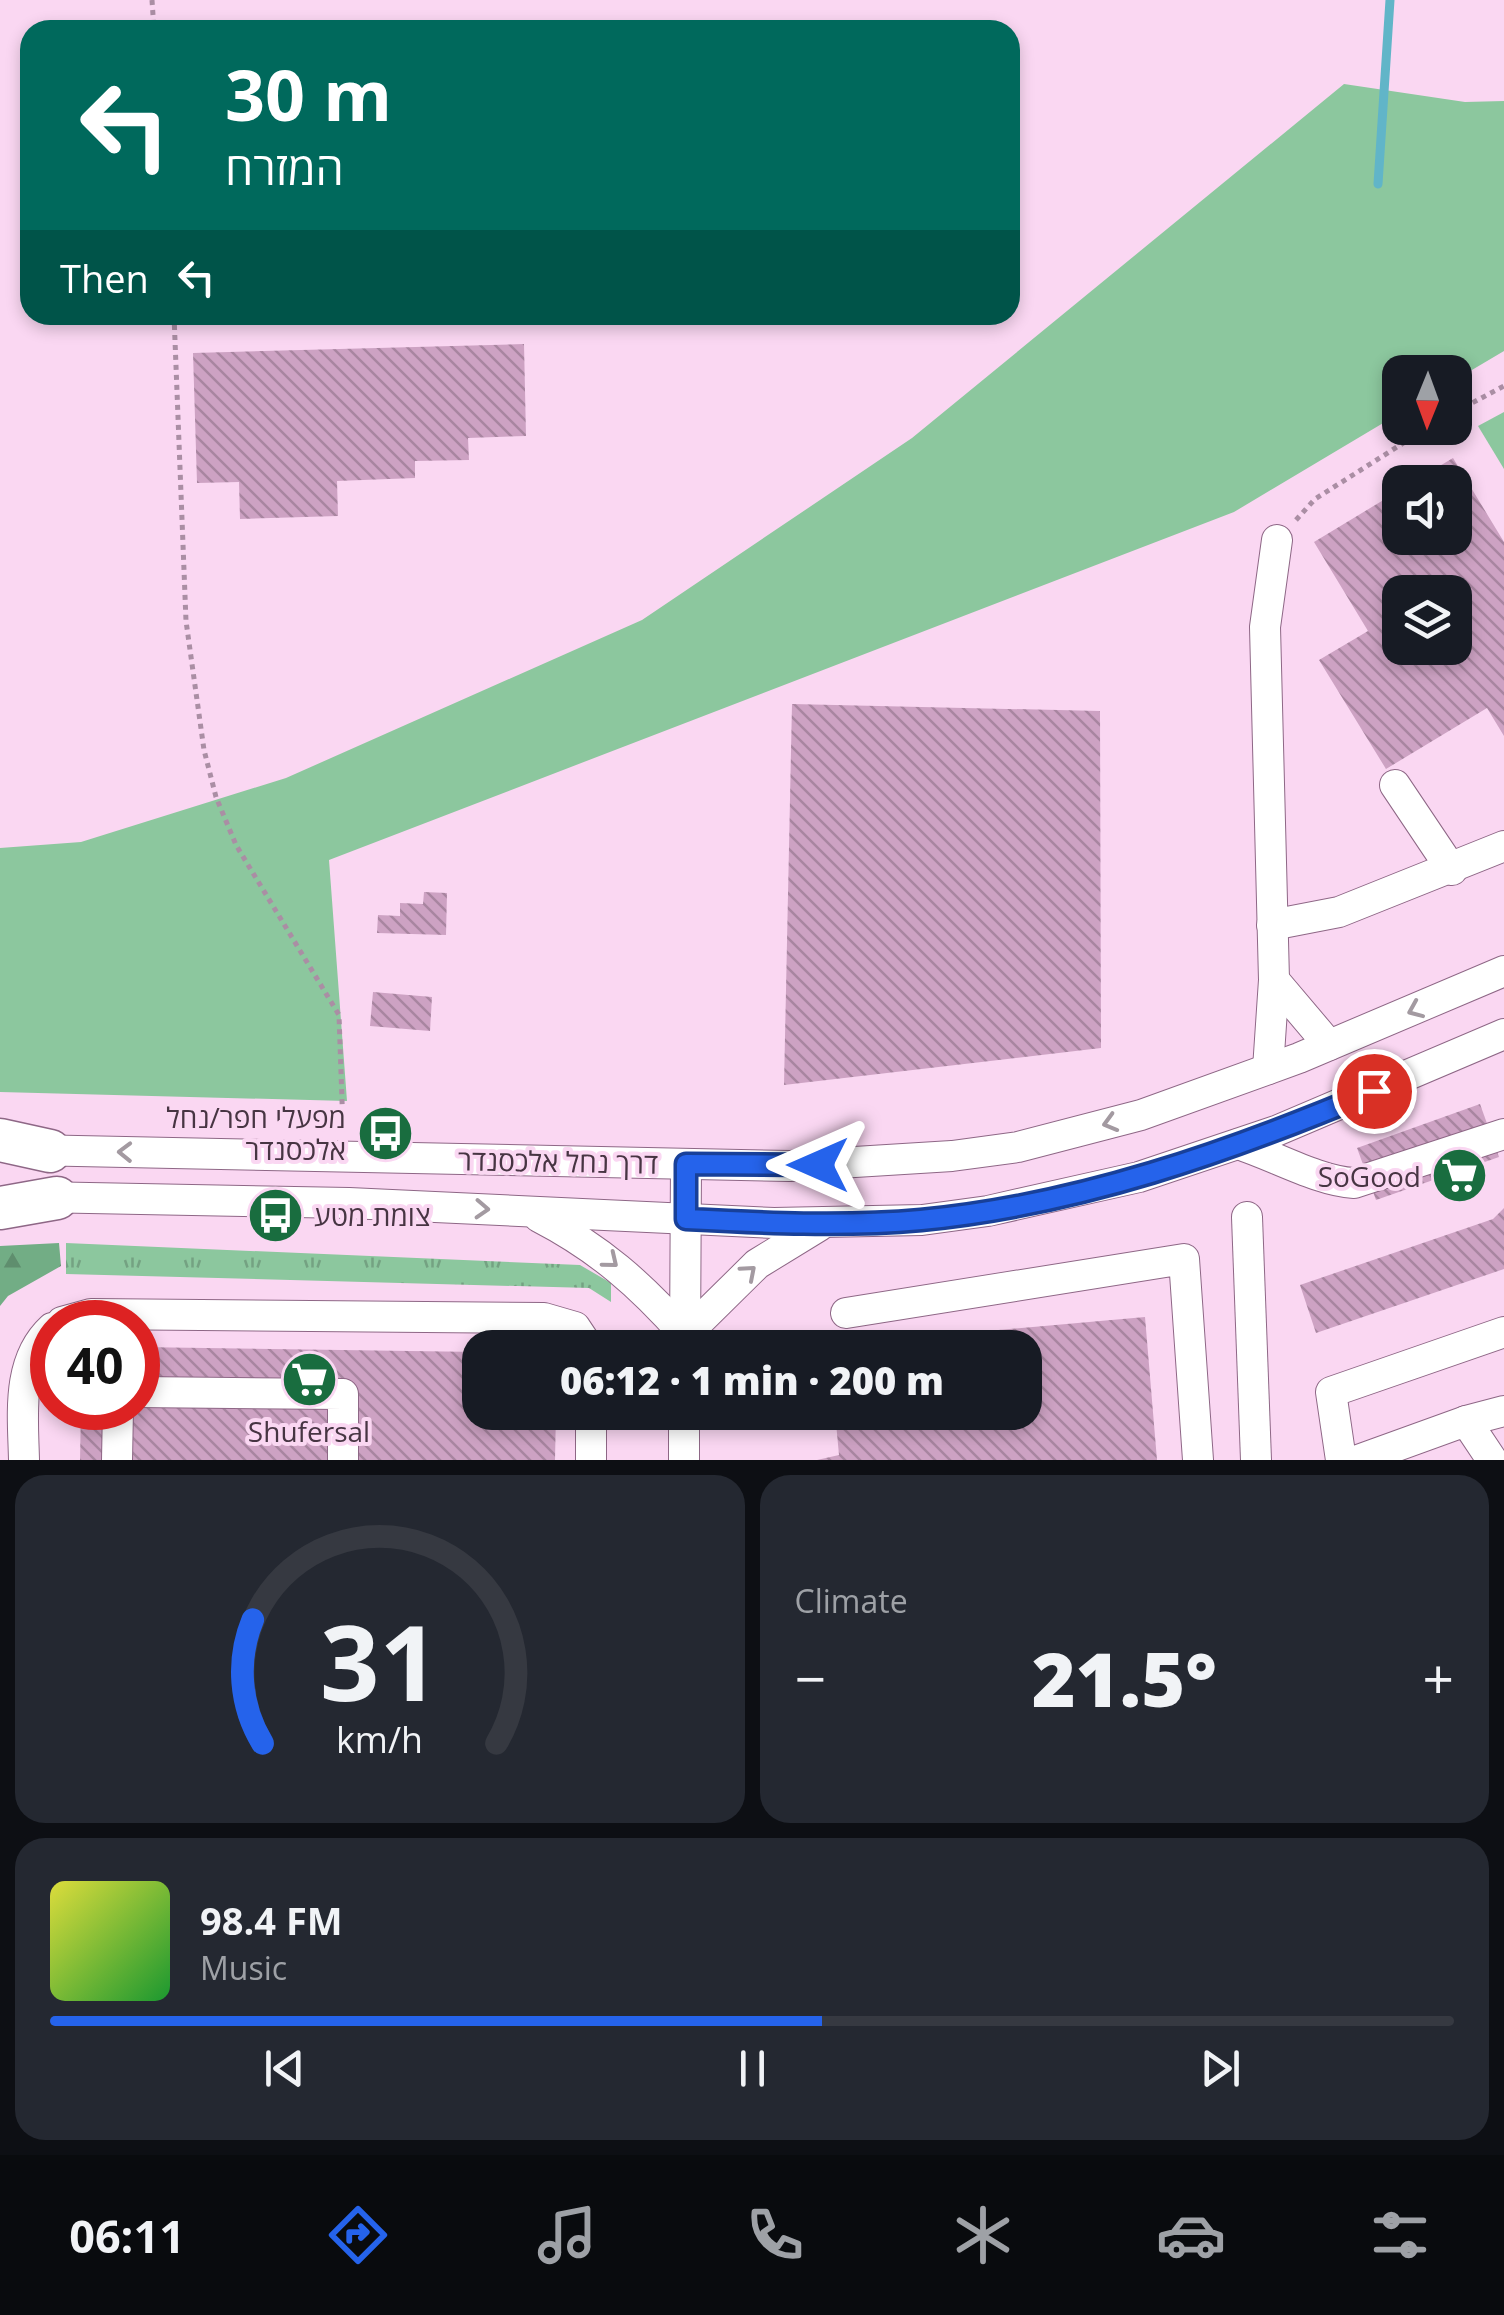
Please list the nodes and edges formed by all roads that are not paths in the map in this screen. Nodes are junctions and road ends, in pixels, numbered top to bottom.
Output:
1 (1276, 540) road end
2 (1395, 786) dead end
3 (1504, 846) edge
4 (1452, 870) junction
5 (1272, 926) junction
6 (1504, 971) edge
7 (1274, 980) junction
8 (1504, 1034) edge
9 (1329, 1045) junction
10 (1268, 1070) junction
11 (1504, 1134) edge
12 (0, 1140) edge
13 (1238, 1144) junction
14 (0, 1150) edge
15 (50, 1151) junction
16 (686, 1164) junction
17 (0, 1197) edge
18 (57, 1198) junction
19 (0, 1208) edge
20 (528, 1211) junction
21 (1247, 1218) dead end
22 (686, 1219) junction
23 (824, 1224) junction
24 (846, 1313) dead end
25 (160, 1315) edge
26 (577, 1330) edge
27 (676, 1330) edge
28 (684, 1330) edge
29 (694, 1330) edge
30 (1504, 1332) edge
31 (30, 1366) edge
32 (160, 1392) edge
33 (1504, 1411) edge
34 (1466, 1421) junction
35 (118, 1430) edge
36 (590, 1430) edge
37 (684, 1430) edge
38 (24, 1460) edge
39 (118, 1460) edge
40 (343, 1460) edge
41 (591, 1460) edge
42 (684, 1460) edge
43 (1198, 1460) edge
44 (1256, 1460) edge
45 (1341, 1460) edge
46 (1358, 1460) edge
47 (1492, 1460) edge

1 - 5 street
2 - 4 street
3 - 4 street
4 - 5 street
5 - 7 street
6 -> 9 street, דרך נחל אלכסנדר
7 - 9 street
7 - 10 street
8 - 13 street, דרך נחל אלכסנדר
9 - 10 street, דרך נחל אלכסנדר
10 -> 16 street, דרך נחל אלכסנדר
11 - 13 street
12 - 15 highway
13 - 23 street, דרך נחל אלכסנדר
14 - 15 street, דרך נחל אלכסנדר
16 -> 15 street, דרך נחל אלכסנדר
16 - 22 street
17 - 18 street, דרך נחל אלכסנדר
18 - 19 highway
18 -> 20 street, דרך נחל אלכסנדר
20 - 22 street, דרך נחל אלכסנדר
20 -> 27 street
21 - 44 street
22 - 23 street, דרך נחל אלכסנדר
22 - 28 street
29 -> 23 street
24 - 43 street
25 - 26 street
30 - 45 street
31 - 38 street
32 - 40 street
33 - 34 street
34 - 46 street
34 - 47 street
35 - 39 street
36 - 41 street
37 - 42 street

